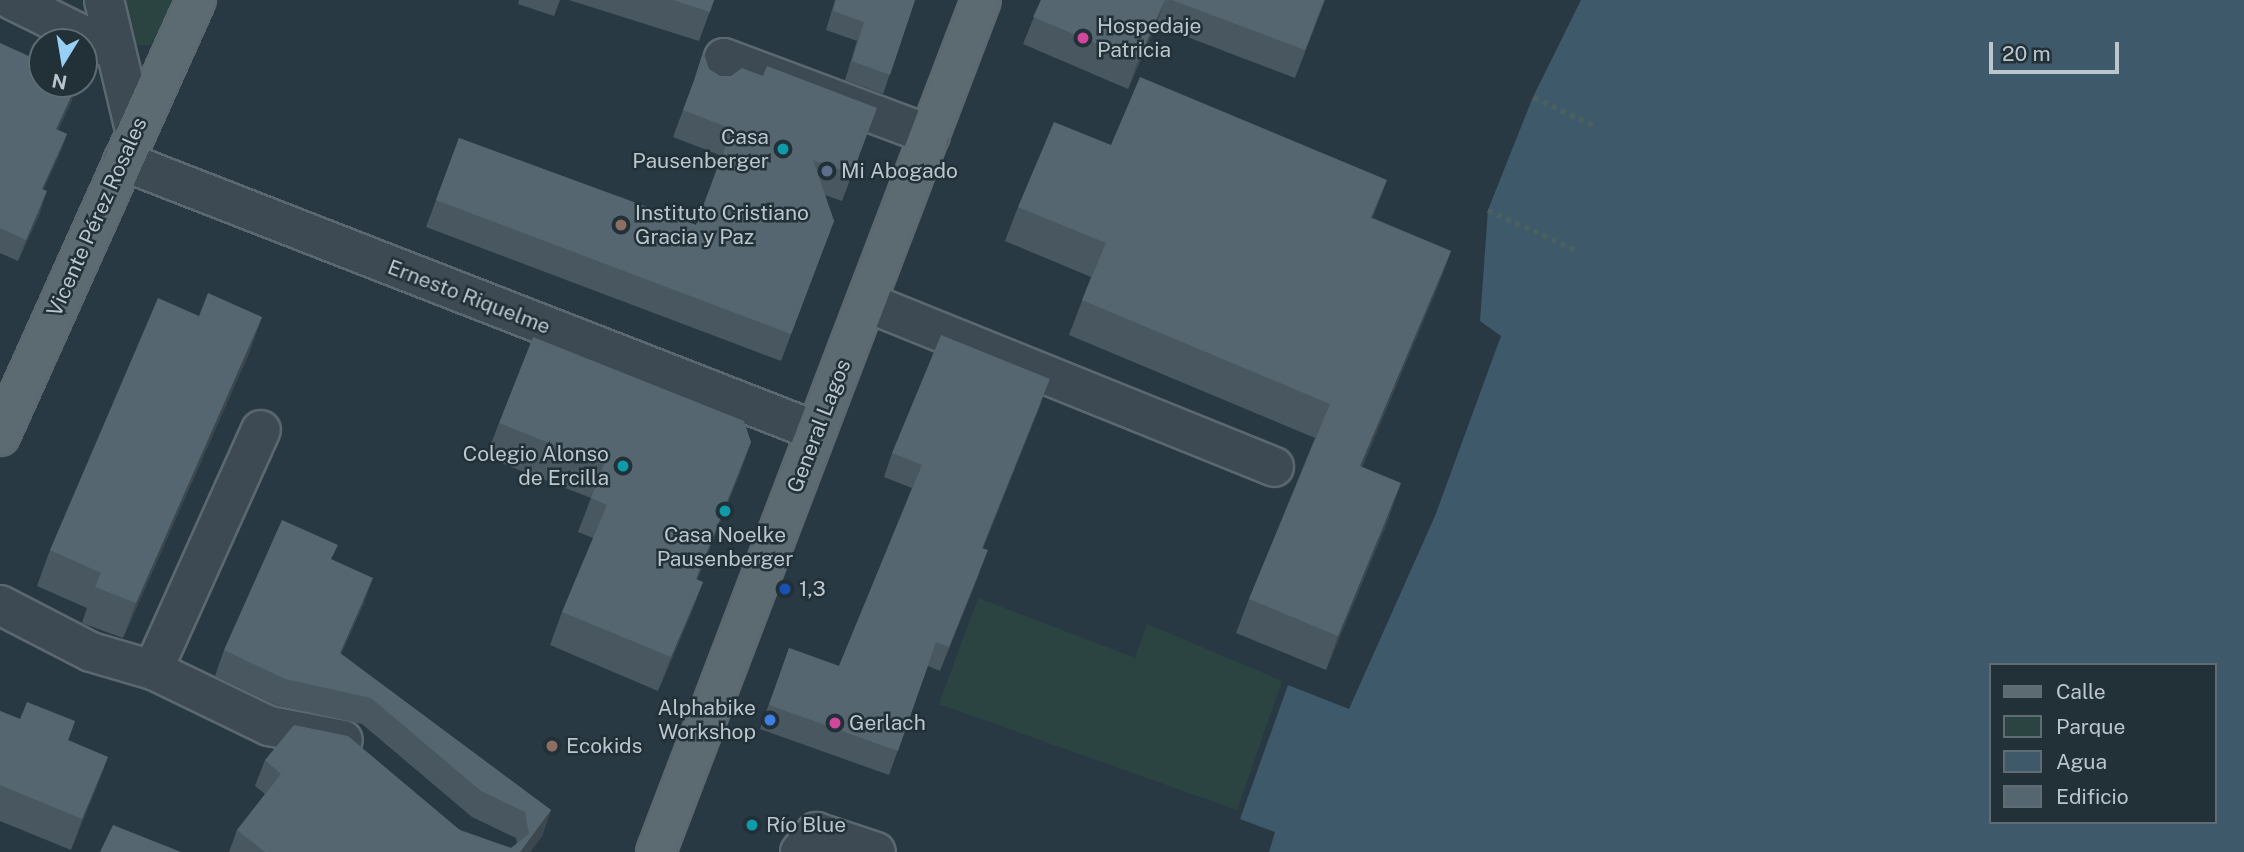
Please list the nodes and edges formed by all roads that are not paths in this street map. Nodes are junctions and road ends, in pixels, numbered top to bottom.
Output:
1 (12, 0) edge
2 (104, 0) edge
3 (196, 0) edge
4 (981, 0) edge
5 (115, 51) junction
6 (716, 82) edge
7 (930, 135) junction
8 (129, 146) junction
9 (866, 302) junction
10 (7, 397) edge
11 (261, 430) dead end
12 (816, 432) junction
13 (0, 436) edge
14 (1274, 467) dead end
15 (0, 605) edge
16 (153, 670) junction
17 (368, 758) edge
18 (656, 852) edge
19 (800, 852) edge
20 (876, 852) edge

1 - 5 street
2 - 5 street
3 - 8 main road, Vicente Pérez Rosales
4 - 7 main road, General Lagos
5 - 8 street
6 - 7 street
7 - 9 main road, General Lagos
8 - 10 main road, Vicente Pérez Rosales
8 - 12 street, Ernesto Riquelme
9 - 12 main road, General Lagos
9 - 14 street
10 - 13 main road, Vicente Pérez Rosales
11 - 16 street
12 - 18 main road, General Lagos
15 - 16 street
16 - 17 street
19 - 20 street

